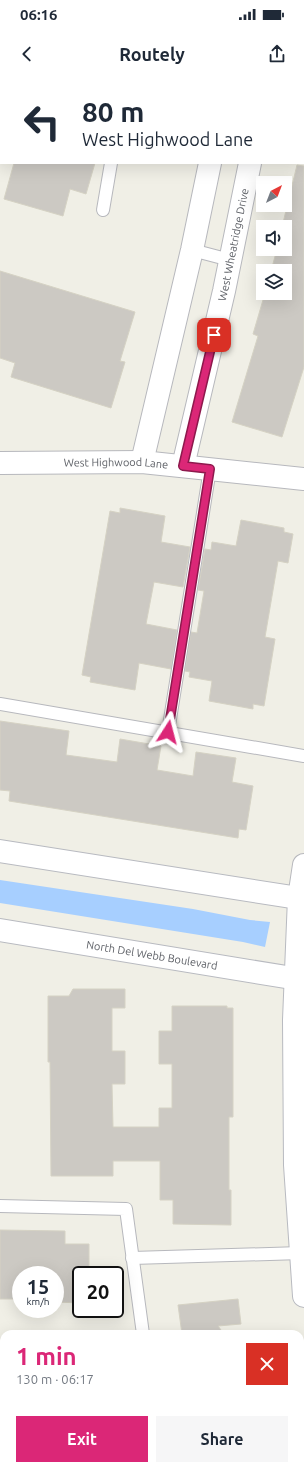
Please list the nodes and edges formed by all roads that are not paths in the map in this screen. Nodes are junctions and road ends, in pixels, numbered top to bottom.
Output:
1 (111, 164) edge
2 (210, 164) edge
3 (250, 164) edge
4 (102, 210) dead end
5 (192, 250) junction
6 (230, 260) junction
7 (142, 462) junction
8 (0, 464) edge
9 (183, 466) junction
10 (210, 469) junction
11 (304, 479) edge
12 (0, 704) edge
13 (168, 732) junction
14 (304, 756) edge
15 (0, 851) edge
16 (304, 865) edge
17 (302, 898) edge
18 (0, 930) edge
19 (300, 979) edge
20 (299, 1125) edge
21 (0, 1206) edge
22 (301, 1253) junction
23 (132, 1258) junction
24 (304, 1296) edge
25 (142, 1330) edge

1 - 4 lane
2 - 5 street
3 - 6 street, West Wheatridge Drive
5 - 6 lane
5 - 7 street
6 - 9 street, West Wheatridge Drive
7 - 8 street, West Highwood Lane
7 - 9 street, West Highwood Lane
9 - 10 street, West Highwood Lane
10 - 11 street, West Highwood Lane
10 - 13 lane
12 - 13 lane
13 - 14 lane
15 - 17 street
16 - 17 street
17 - 19 street
18 - 19 street, North Del Webb Boulevard
19 - 20 street
20 - 22 street
21 - 23 lane
22 - 23 lane
22 - 24 street
23 - 25 lane

